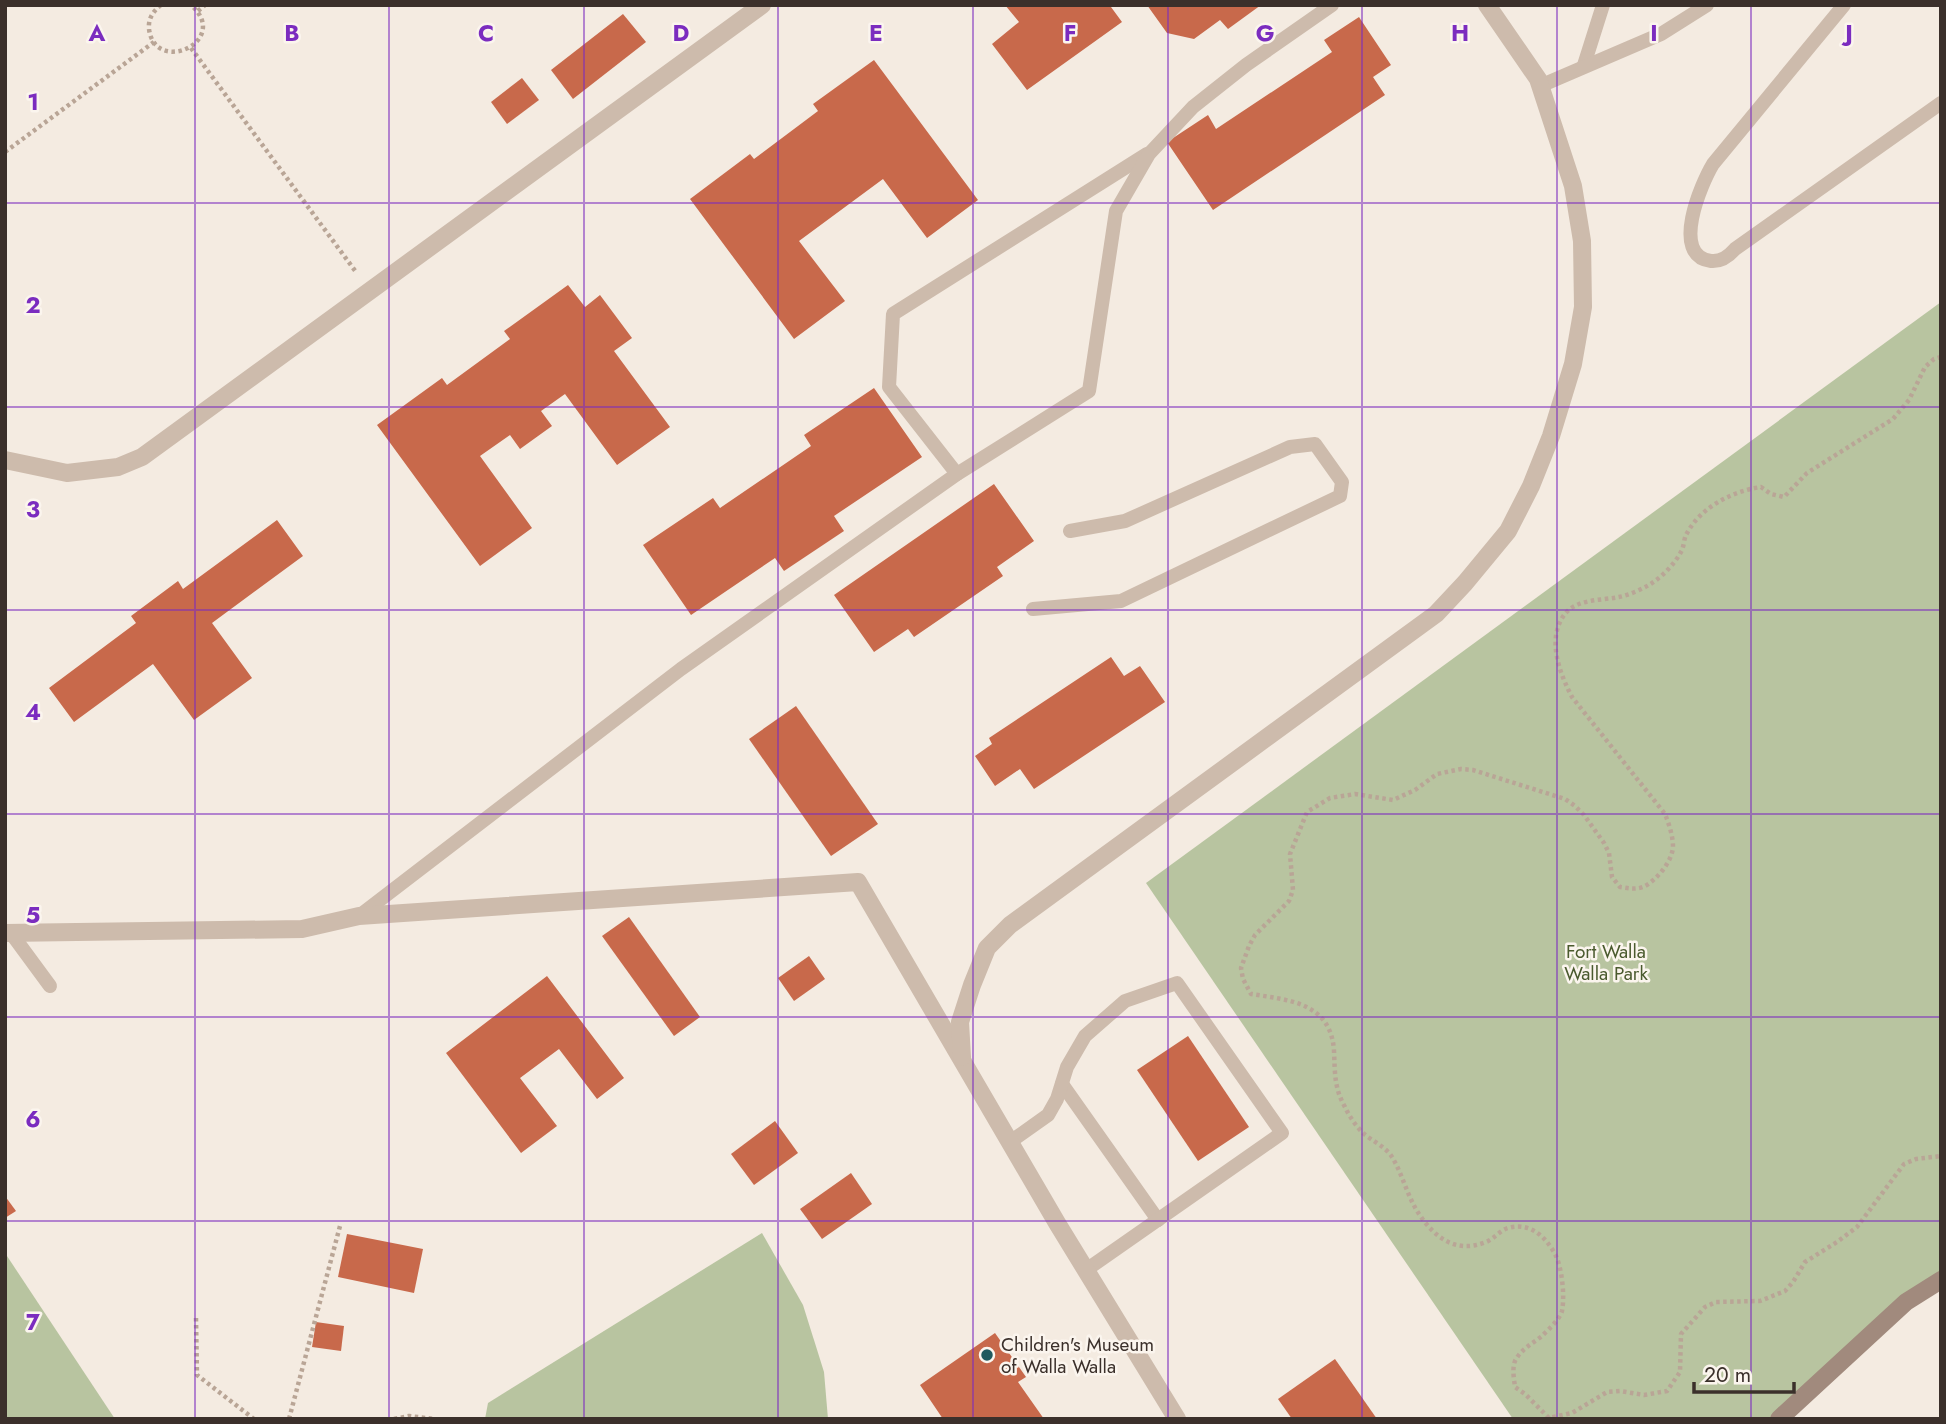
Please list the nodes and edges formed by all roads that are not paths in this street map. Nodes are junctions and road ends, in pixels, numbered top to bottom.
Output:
1 (762, 5) edge
2 (1332, 5) edge
3 (1487, 5) edge
4 (1602, 5) edge
5 (1707, 5) edge
6 (1844, 5) edge
7 (1584, 65) junction
8 (1540, 86) junction
9 (1941, 103) edge
10 (1149, 153) junction
11 (5, 460) edge
12 (957, 474) junction
13 (1070, 531) dead end
14 (1033, 609) dead end
15 (359, 916) junction
16 (8, 933) edge
17 (50, 986) dead end
18 (962, 1060) junction
19 (1062, 1084) junction
20 (1010, 1142) junction
21 (1158, 1220) junction
22 (1086, 1270) junction
23 (1940, 1283) edge
24 (1177, 1419) edge
25 (1779, 1419) edge

1 - 11 street
2 - 10 lane
3 - 8 street
4 - 7 lane
5 - 7 lane
6 - 9 lane
7 - 8 lane
8 - 18 street
10 - 12 lane
10 - 12 lane
12 - 15 lane
13 - 14 lane
15 - 16 street
15 - 18 street
16 - 17 lane
18 - 20 street
19 - 20 lane
19 - 21 lane
19 - 21 lane
20 - 22 street
21 - 22 lane
22 - 24 street
23 - 25 main road

